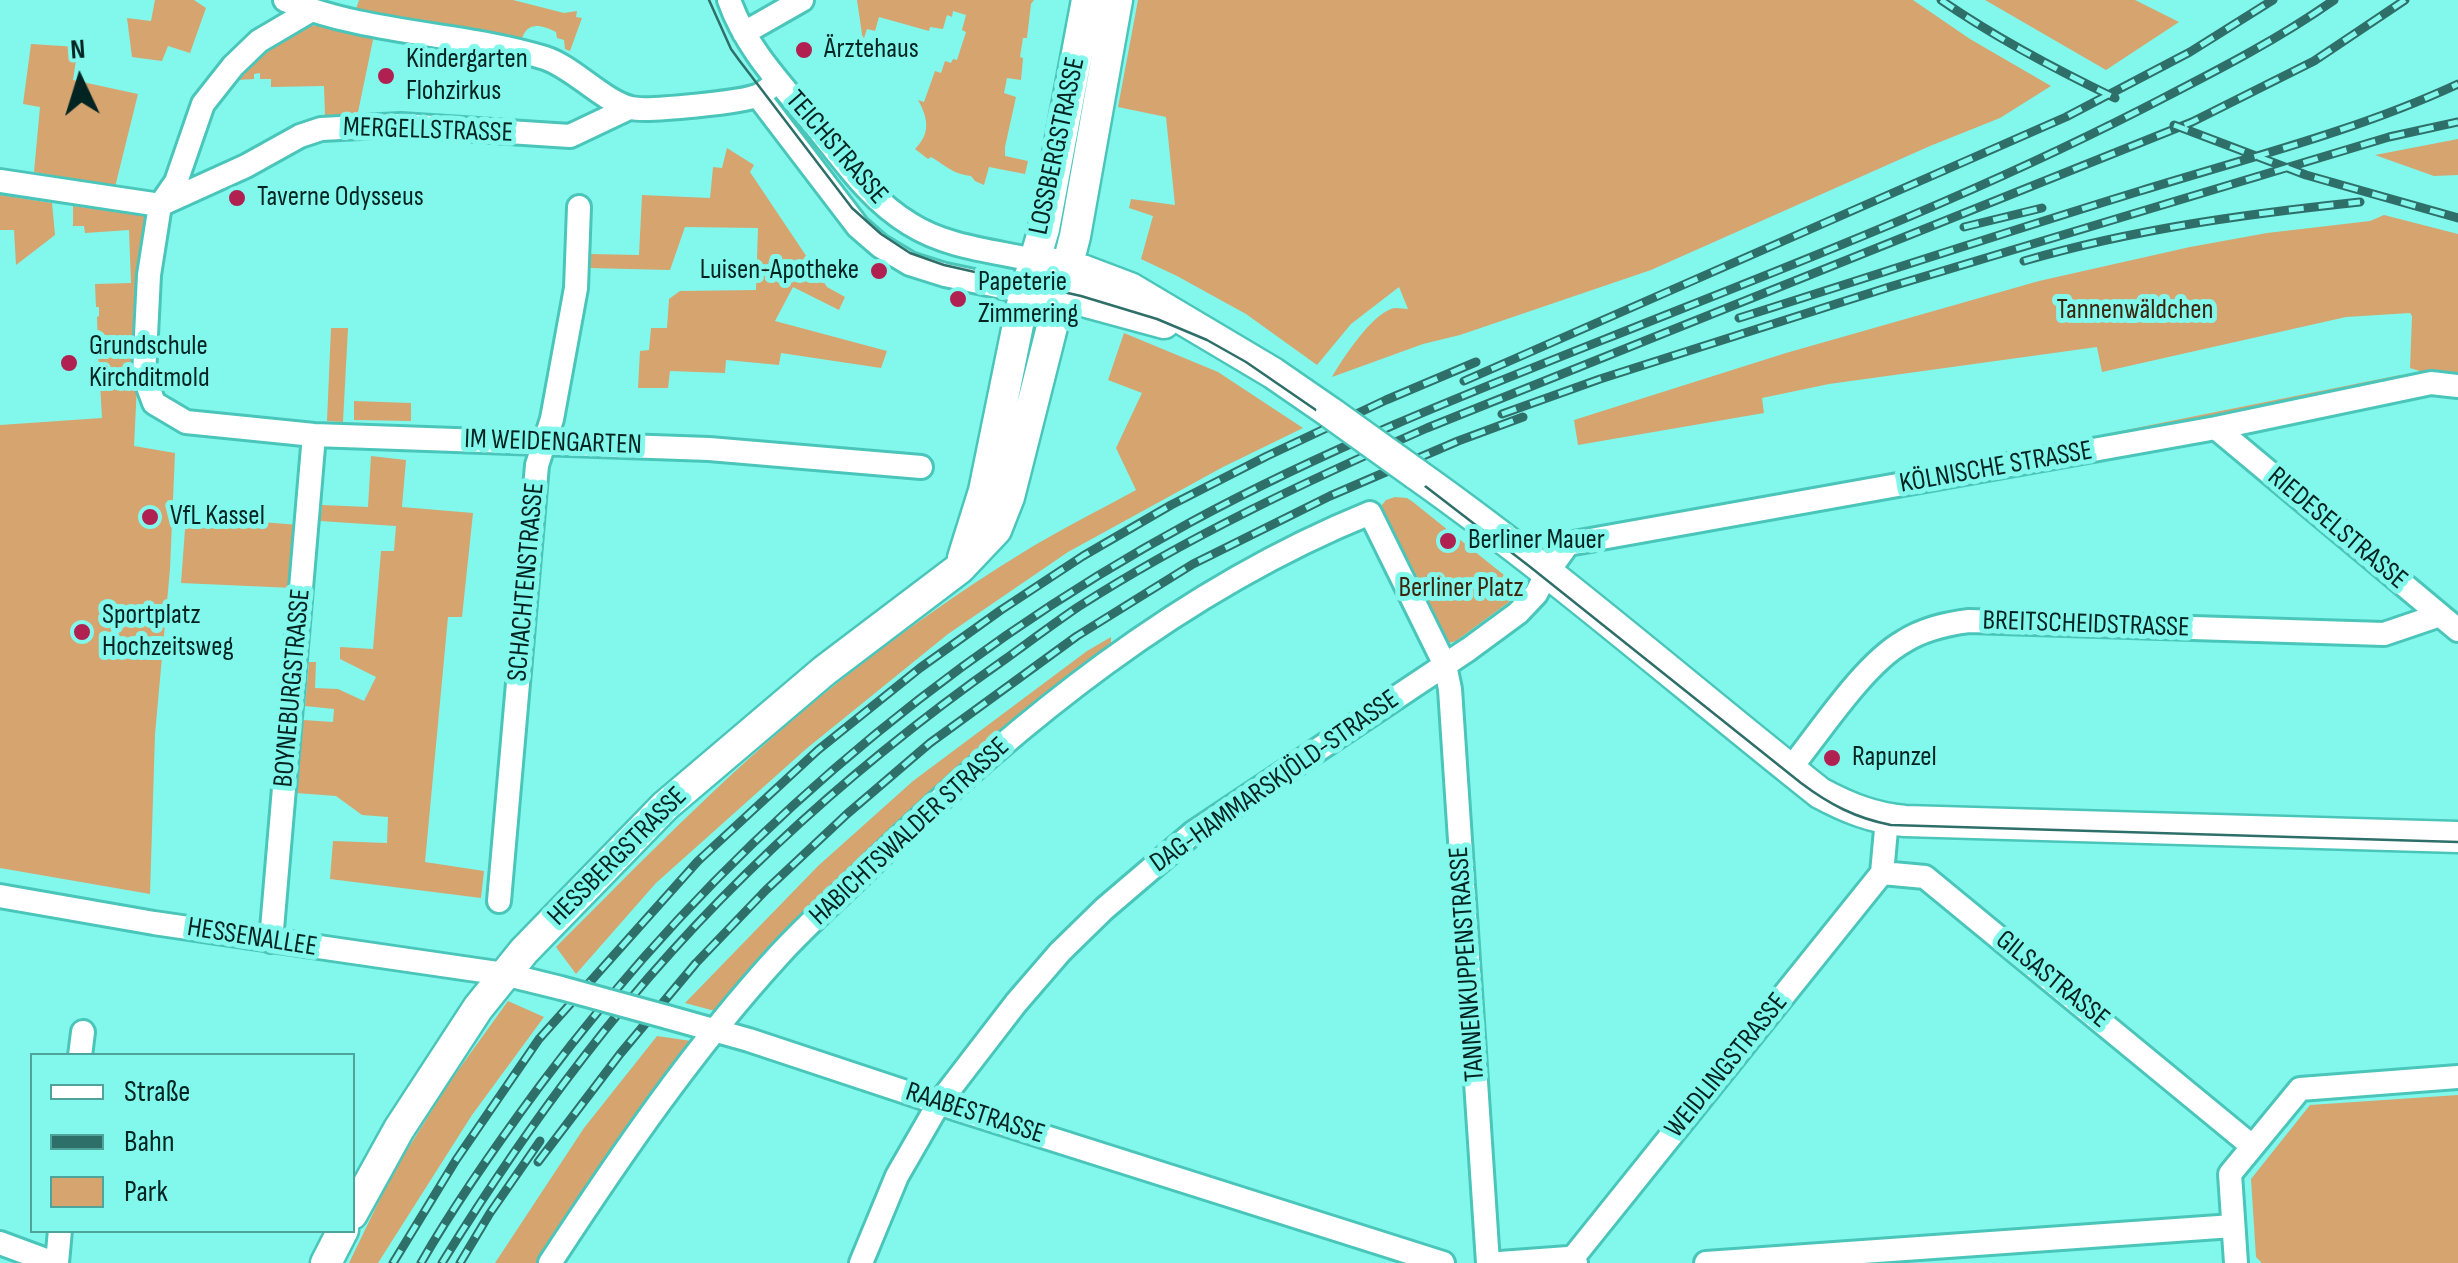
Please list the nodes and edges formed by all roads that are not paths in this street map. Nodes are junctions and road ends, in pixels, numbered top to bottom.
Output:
1 (285, 0) edge
2 (730, 0) edge
3 (802, 0) edge
4 (1087, 0) edge
5 (1117, 0) edge
6 (310, 11) junction
7 (744, 33) junction
8 (778, 81) junction
9 (758, 96) junction
10 (629, 108) junction
11 (0, 181) edge
12 (160, 205) junction
13 (578, 207) dead end
14 (1034, 260) junction
15 (1067, 266) junction
16 (1026, 292) junction
17 (1060, 296) junction
18 (1204, 334) junction
19 (2458, 386) edge
20 (2216, 428) junction
21 (314, 435) junction
22 (544, 442) junction
23 (921, 467) dead end
24 (997, 494) junction
25 (1546, 573) junction
26 (2449, 622) edge
27 (1445, 664) junction
28 (1790, 770) junction
29 (1887, 820) junction
30 (2458, 837) edge
31 (1882, 873) junction
32 (0, 896) edge
33 (499, 901) dead end
34 (271, 940) junction
35 (504, 974) junction
36 (716, 1031) junction
37 (2458, 1077) edge
38 (939, 1103) junction
39 (2252, 1146) junction
40 (355, 1209) edge
41 (2233, 1226) junction
42 (60, 1233) edge
43 (342, 1233) edge
44 (0, 1243) edge
45 (1574, 1261) edge
46 (55, 1263) edge
47 (326, 1263) edge
48 (550, 1263) edge
49 (861, 1263) edge
50 (1443, 1263) edge
51 (1488, 1263) edge
52 (1500, 1263) edge
53 (1706, 1263) edge
54 (2236, 1263) edge

1 - 6 street
2 - 7 street, TEICHSTRASSE
3 - 7 street
4 - 14 main road, LOSSBERGSTRASSE
5 - 15 main road, LOSSBERGSTRASSE
6 - 10 street
6 - 12 street
7 - 8 street, TEICHSTRASSE
8 - 9 street
8 - 14 street, TEICHSTRASSE
9 - 10 street
9 - 16 street, TEICHSTRASSE
10 - 12 street, MERGELLSTRASSE
11 - 12 street
12 - 21 street, IM WEIDENGARTEN
13 - 22 street, SCHACHTENSTRASSE
14 - 15 main road, TEICHSTRASSE
14 - 16 main road, LOSSBERGSTRASSE
15 - 17 main road, HESSBERGSTRASSE
15 - 18 main road, TEICHSTRASSE
16 - 17 main road, TEICHSTRASSE
16 - 24 main road, HESSBERGSTRASSE
17 - 18 main road, TEICHSTRASSE
17 - 24 main road, HESSBERGSTRASSE
18 - 25 main road, TEICHSTRASSE, bridge
19 - 20 street, KÖLNISCHE STRASSE
20 - 25 street, KÖLNISCHE STRASSE
20 - 26 street, RIEDESELSTRASSE
21 - 22 street, IM WEIDENGARTEN
21 - 34 street, BOYNEBURGSTRASSE
22 - 23 street, IM WEIDENGARTEN
22 - 33 street, SCHACHTENSTRASSE
24 - 35 main road, HESSBERGSTRASSE
25 - 27 street, DAG-HAMMARSKJÖLD-STRASSE
25 - 28 main road
26 - 28 street, BREITSCHEIDSTRASSE
27 - 36 street, HABICHTSWALDER STRASSE
27 - 38 street, DAG-HAMMARSKJÖLD-STRASSE
27 - 51 street, TANNENKUPPENSTRASSE
28 - 29 main road
29 - 30 main road
29 - 31 street
31 - 39 street, GILSASTRASSE
31 - 45 street, WEIDLINGSTRASSE
32 - 34 street, HESSENALLEE
34 - 35 street, HESSENALLEE
35 - 36 street, RAABESTRASSE, bridge
35 - 40 main road, HESSBERGSTRASSE
36 - 38 street, RAABESTRASSE
36 - 48 street, HABICHTSWALDER STRASSE
37 - 39 street
38 - 49 street, DAG-HAMMARSKJÖLD-STRASSE
38 - 50 street, RAABESTRASSE
39 - 41 street
41 - 53 street
41 - 54 street
42 - 46 street
43 - 47 main road
44 - 46 street
45 - 52 street

